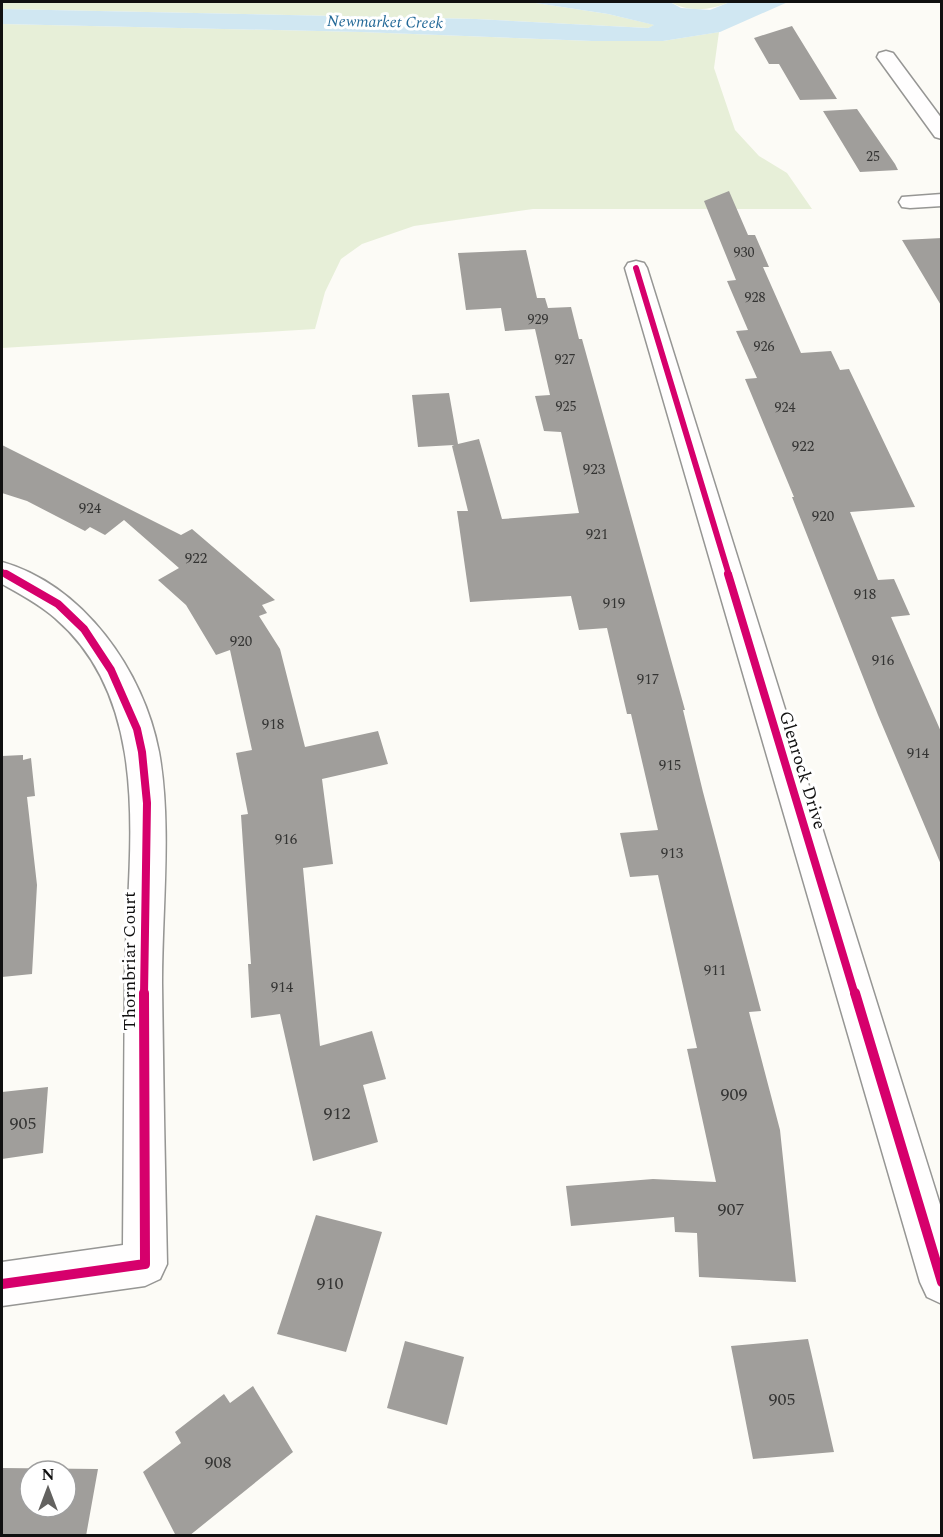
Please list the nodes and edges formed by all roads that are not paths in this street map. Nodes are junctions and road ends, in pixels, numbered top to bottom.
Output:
1 (886, 57) dead end
2 (942, 133) edge
3 (942, 200) edge
4 (910, 202) dead end
5 (636, 268) dead end
6 (2, 573) edge
7 (942, 1282) edge
8 (2, 1284) edge

1 - 2 street
3 - 4 street
5 - 7 street, Glenrock Drive
6 - 8 street, Thornbriar Court

